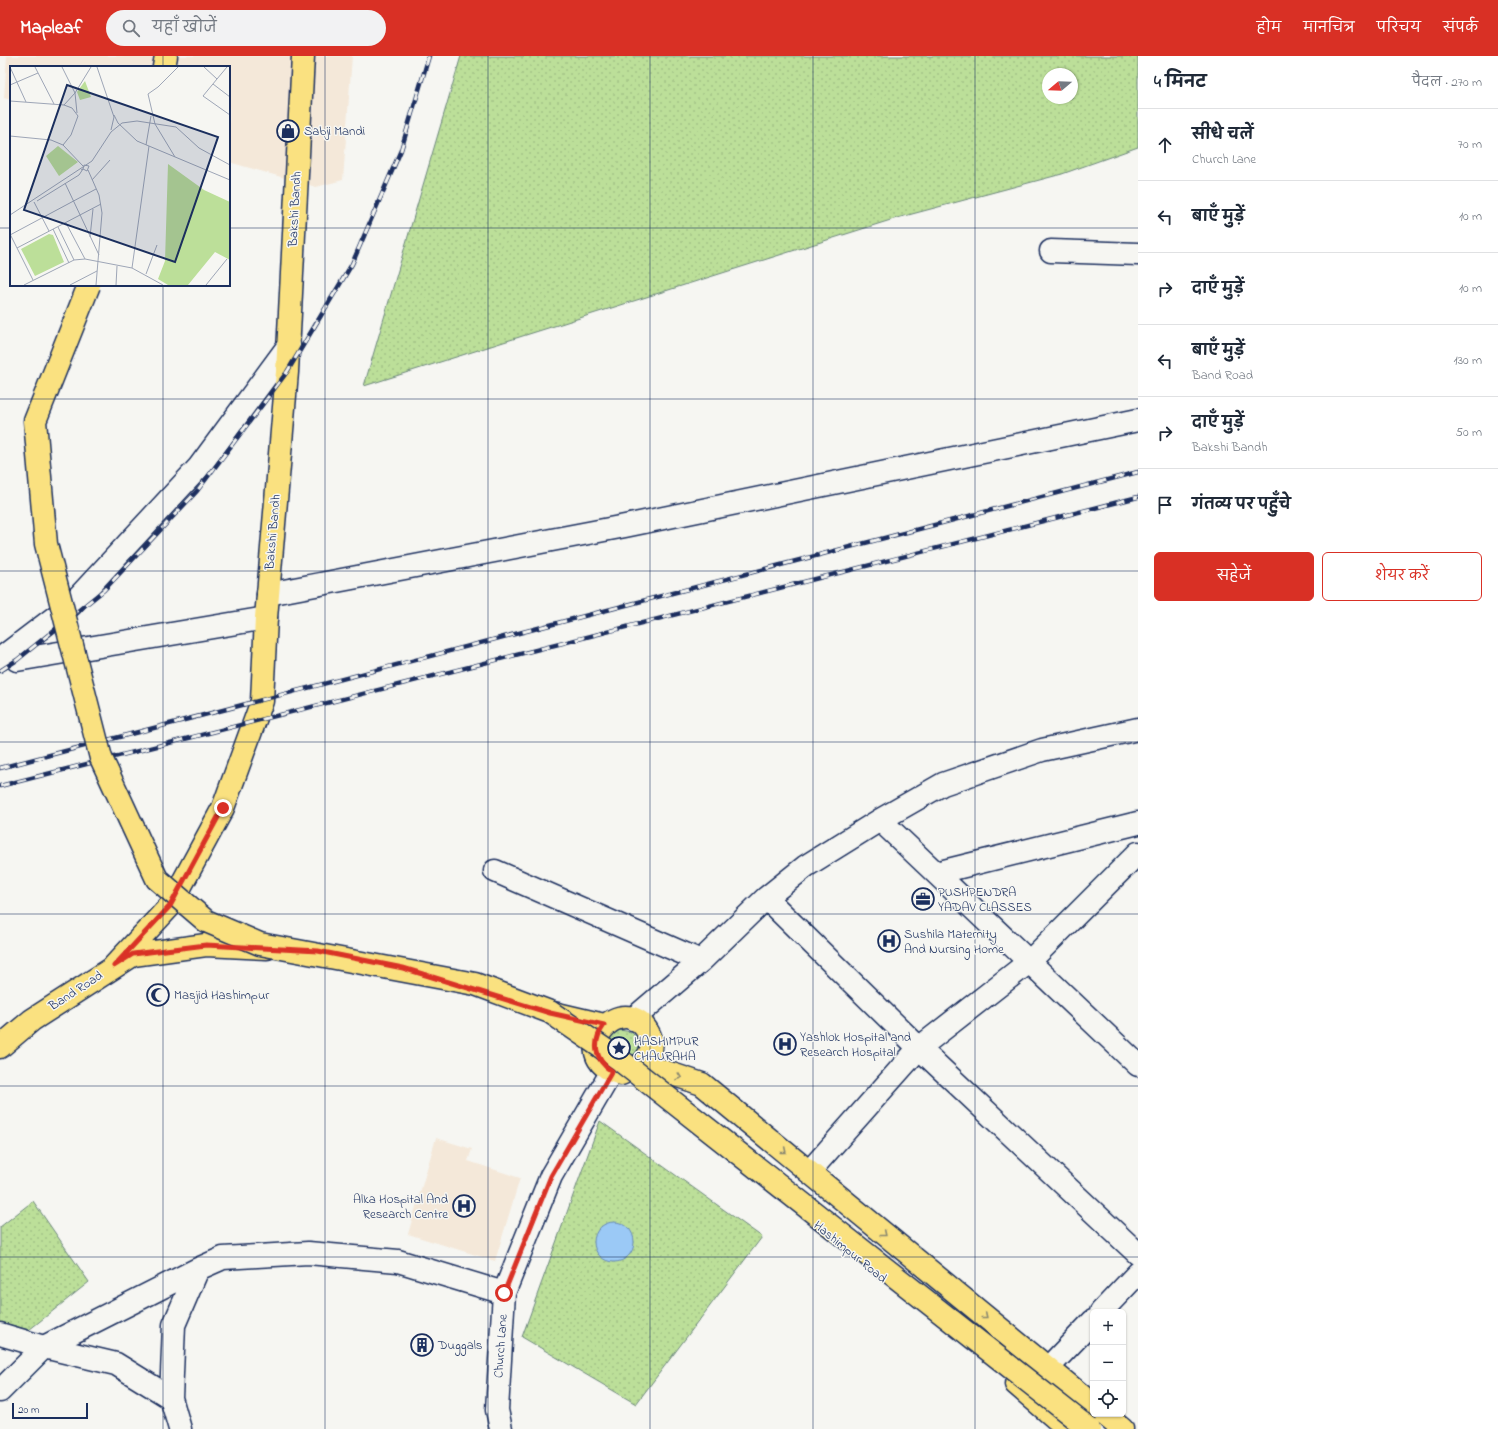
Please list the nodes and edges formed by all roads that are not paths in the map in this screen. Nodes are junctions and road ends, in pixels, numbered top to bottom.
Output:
1 (166, 56) edge
2 (303, 56) edge
3 (164, 66) edge
4 (1051, 251) dead end
5 (1138, 254) edge
6 (89, 286) edge
7 (288, 345) junction
8 (1138, 420) edge
9 (268, 594) junction
10 (266, 618) junction
11 (9, 660) edge
12 (1138, 729) edge
13 (880, 820) junction
14 (1138, 823) edge
15 (1138, 853) edge
16 (495, 871) dead end
17 (936, 873) junction
18 (766, 898) junction
19 (701, 961) junction
20 (1029, 962) junction
21 (114, 966) junction
22 (633, 1020) junction
23 (604, 1025) junction
24 (0, 1047) edge
25 (920, 1048) junction
26 (1134, 1053) edge
27 (642, 1064) junction
28 (612, 1071) junction
29 (809, 1172) junction
30 (1138, 1254) edge
31 (198, 1269) junction
32 (1138, 1273) edge
33 (504, 1293) junction
34 (1104, 1309) edge
35 (1090, 1324) edge
36 (0, 1334) edge
37 (44, 1347) junction
38 (1048, 1368) junction
39 (0, 1391) edge
40 (171, 1398) junction
41 (1090, 1403) edge
42 (1108, 1417) edge
43 (180, 1429) edge
44 (501, 1429) edge
45 (1068, 1429) edge
46 (1089, 1429) edge
47 (1122, 1429) edge

1 - 3 main road
2 - 7 main road, Bakshi Bandh
4 - 5 street
6 - 46 main road, bridge
7 - 9 main road, Bakshi Bandh
7 - 11 street
8 - 9 street
9 - 10 main road, Bakshi Bandh
10 - 11 street
10 - 21 main road, Bakshi Bandh
12 - 13 street
13 - 17 street
13 - 18 street
14 - 17 street
15 - 20 street
16 - 19 street
17 - 20 street
18 - 19 street
18 - 25 street
19 - 22 street
20 - 25 street
20 - 26 street
21 - 23 main road, Band Road
21 - 24 main road, Band Road
22 - 23 main road
22 - 27 main road
23 - 28 main road
25 - 29 street
25 - 30 street
27 - 28 main road
27 -> 29 main road
27 - 45 main road, Hashimpur Road
28 - 33 street, Church Lane
29 -> 38 main road
31 - 33 street
31 - 37 street
31 - 40 street
32 - 34 street
33 - 44 street, Church Lane
35 - 38 street
36 - 37 street
37 - 39 street
37 - 40 street
38 - 41 main road
40 - 43 street
42 - 47 main road

